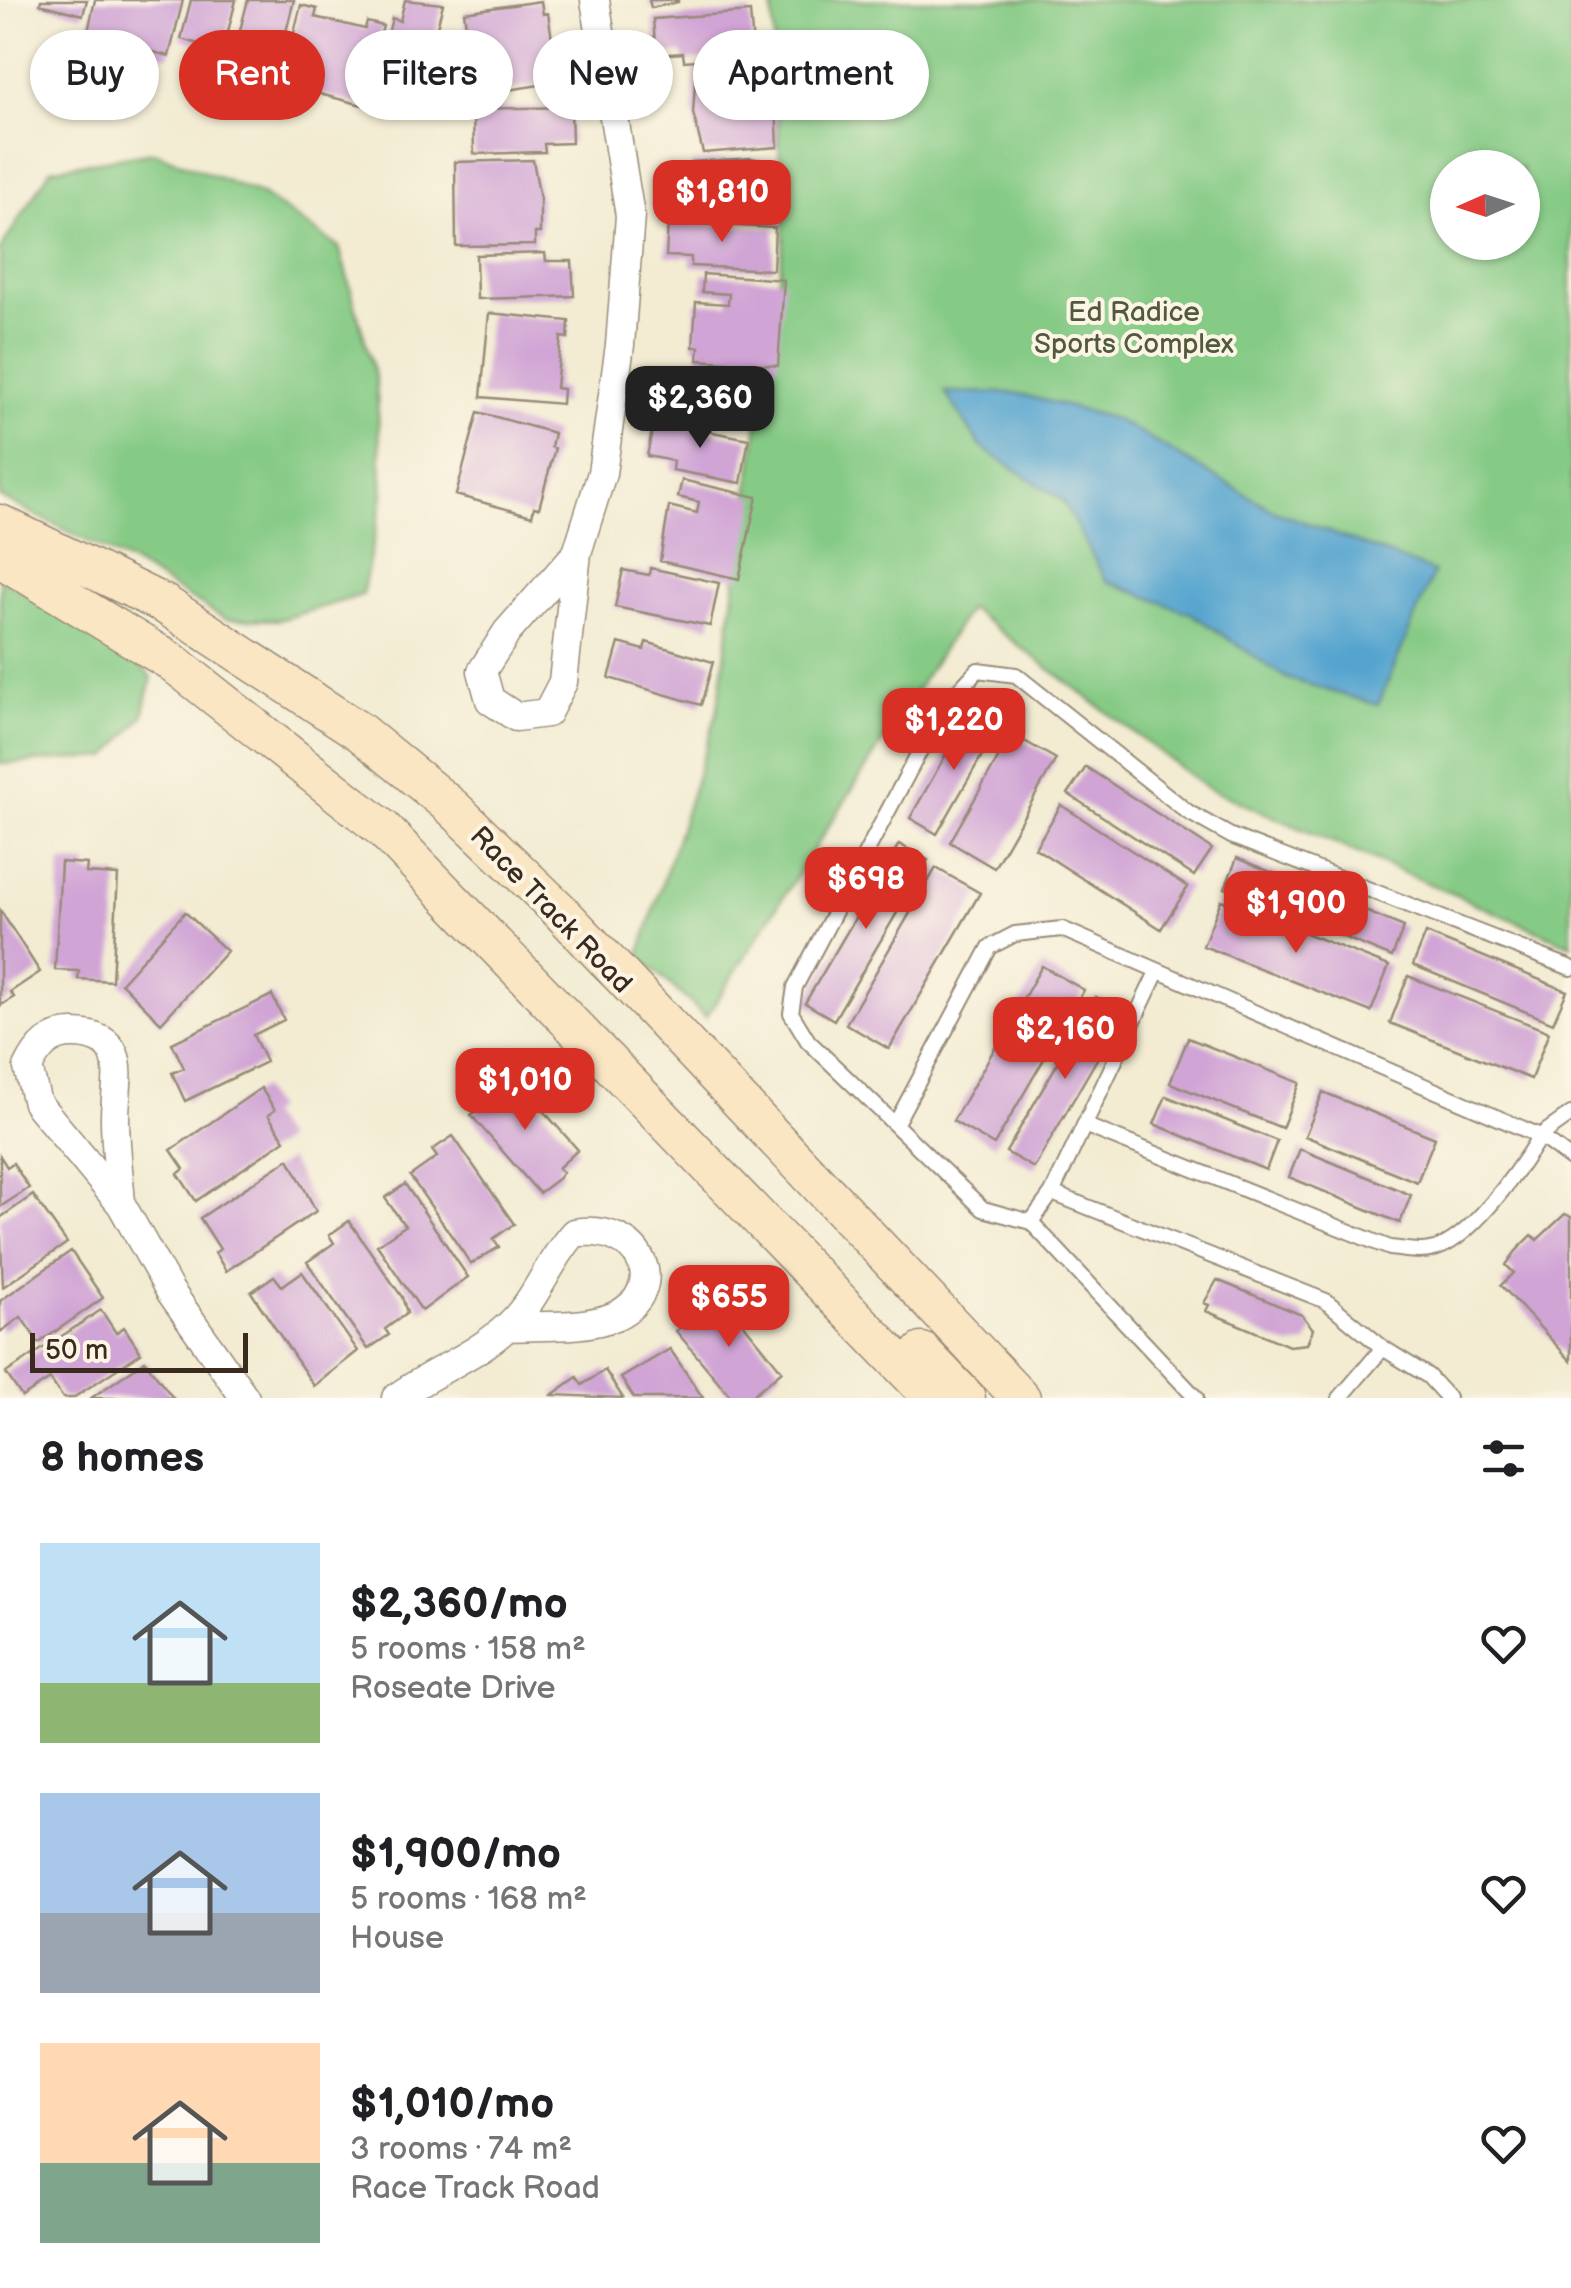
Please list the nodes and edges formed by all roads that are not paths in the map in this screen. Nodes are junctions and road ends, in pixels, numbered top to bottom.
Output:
1 (596, 0) edge
2 (0, 524) edge
3 (576, 553) junction
4 (0, 558) edge
5 (1571, 968) edge
6 (1157, 972) junction
7 (660, 1022) junction
8 (617, 1070) junction
9 (1571, 1114) edge
10 (896, 1122) junction
11 (1084, 1125) junction
12 (1540, 1136) junction
13 (1571, 1159) edge
14 (1052, 1193) junction
15 (120, 1204) junction
16 (1030, 1222) junction
17 (836, 1298) junction
18 (507, 1328) junction
19 (1382, 1348) junction
20 (244, 1398) edge
21 (396, 1398) edge
22 (933, 1398) edge
23 (966, 1398) edge
24 (1021, 1398) edge
25 (1196, 1398) edge
26 (1340, 1398) edge
27 (1448, 1398) edge

1 - 3 street
2 - 7 main road, Race Track Road
3 - 3 street
4 - 8 main road
5 - 10 lane
6 - 10 lane
6 - 11 lane
6 - 12 lane
7 - 8 main road
7 - 24 main road, Race Track Road
8 - 17 main road
9 - 12 lane
10 - 16 lane
11 - 12 lane
11 - 14 lane
12 - 13 lane
14 - 16 lane
14 - 19 lane
15 - 15 street
15 - 20 street
16 - 25 lane
17 - 22 main road
17 - 23 main road
18 - 18 street
18 - 21 street
19 - 26 lane
19 - 27 lane

